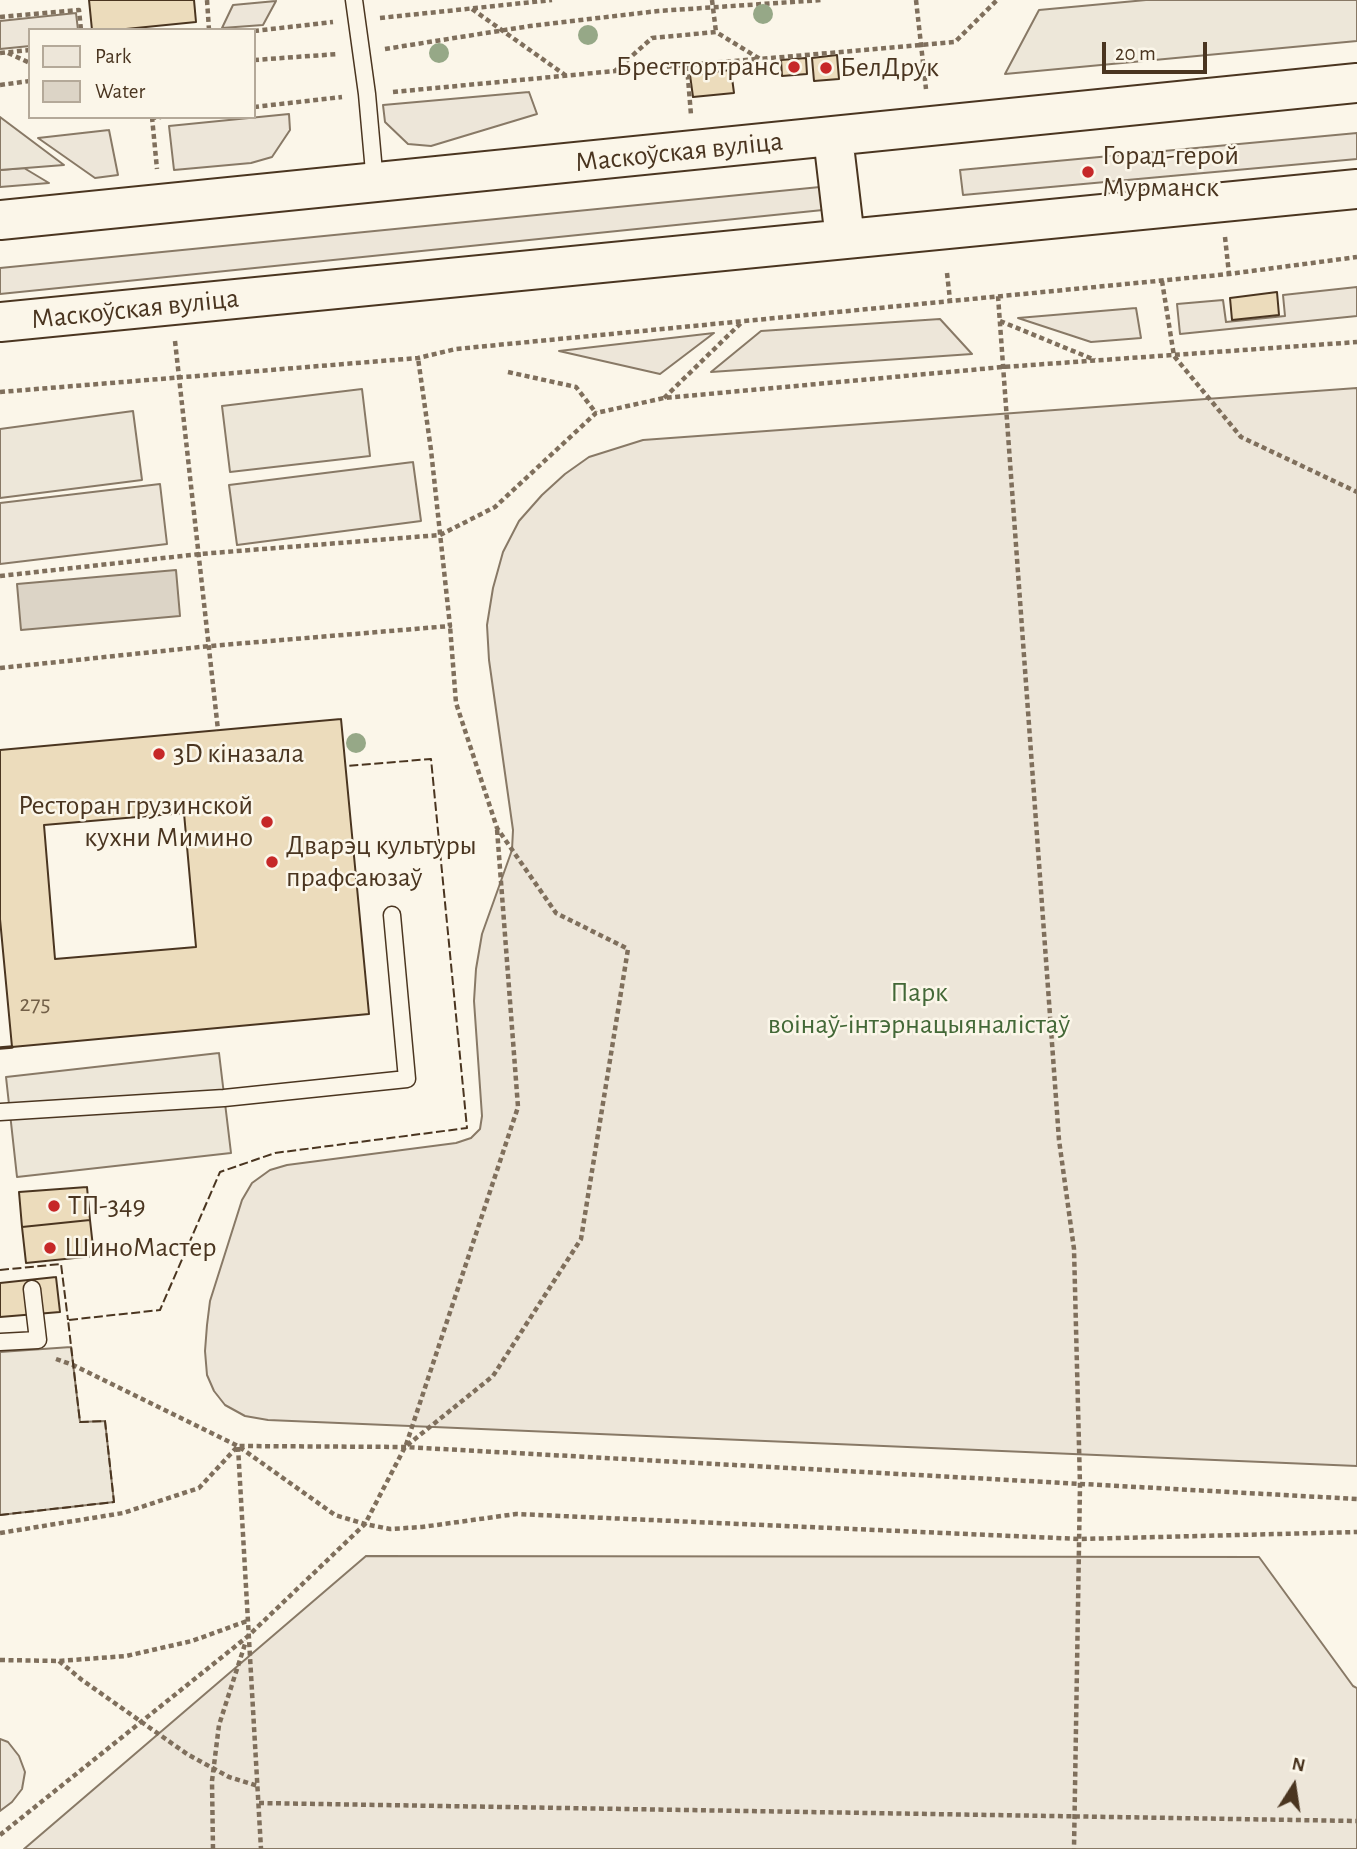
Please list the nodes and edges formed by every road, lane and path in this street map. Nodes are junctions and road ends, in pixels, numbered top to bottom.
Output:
1 (207, 0) edge
2 (354, 0) edge
3 (552, 0) edge
4 (712, 0) edge
5 (822, 0) edge
6 (916, 0) edge
7 (997, 0) edge
8 (470, 8) junction
9 (713, 8) junction
10 (0, 17) edge
11 (355, 19) junction
12 (81, 28) edge
13 (209, 28) edge
14 (256, 31) edge
15 (501, 31) junction
16 (716, 32) junction
17 (921, 46) junction
18 (28, 50) edge
19 (3, 52) edge
20 (360, 53) junction
21 (760, 59) junction
22 (256, 60) edge
23 (28, 62) edge
24 (687, 66) junction
25 (615, 71) junction
26 (565, 75) junction
27 (28, 81) edge
28 (1357, 83) edge
29 (0, 85) edge
30 (926, 89) dead end
31 (367, 94) junction
32 (256, 107) edge
33 (152, 119) edge
34 (833, 136) junction
35 (695, 151) junction
36 (158, 172) dead end
37 (375, 183) junction
38 (1357, 189) edge
39 (0, 219) edge
40 (845, 239) junction
41 (1357, 257) edge
42 (947, 273) dead end
43 (1162, 281) junction
44 (998, 296) junction
45 (950, 300) junction
46 (744, 321) junction
47 (1000, 321) junction
48 (0, 322) edge
49 (175, 341) dead end
50 (1357, 342) edge
51 (1174, 356) junction
52 (418, 358) junction
53 (1096, 361) junction
54 (1003, 367) junction
55 (508, 372) dead end
56 (178, 378) junction
57 (0, 392) edge
58 (664, 398) junction
59 (596, 413) junction
60 (1357, 492) edge
61 (440, 535) junction
62 (200, 554) junction
63 (0, 576) edge
64 (450, 626) junction
65 (210, 646) junction
66 (0, 667) edge
67 (218, 730) dead end
68 (497, 828) junction
69 (392, 915) dead end
70 (0, 1112) edge
71 (32, 1289) dead end
72 (0, 1342) edge
73 (73, 1365) dead end
74 (238, 1446) junction
75 (405, 1447) junction
76 (1080, 1485) junction
77 (1357, 1499) edge
78 (365, 1524) junction
79 (1357, 1532) edge
80 (0, 1534) edge
81 (1079, 1539) junction
82 (247, 1621) junction
83 (247, 1637) junction
84 (0, 1660) edge
85 (59, 1661) junction
86 (142, 1722) junction
87 (214, 1769) junction
88 (258, 1786) junction
89 (260, 1803) junction
90 (1076, 1816) junction
91 (1357, 1821) edge
92 (0, 1835) edge
93 (213, 1849) edge
94 (261, 1849) edge
95 (1074, 1849) edge

1 - 13 path
2 - 11 lane
3 - 8 path
4 - 9 path
5 - 9 path
6 - 17 path
7 - 17 path
8 - 11 path
8 - 15 path
9 - 15 path
9 - 16 path
10 - 12 path
11 - 14 path
11 - 20 lane
15 - 20 path
15 - 26 path
16 - 21 path
16 - 25 path
17 - 21 path
17 - 30 path
18 - 19 path
19 - 23 path
20 - 22 path
20 - 31 lane
21 - 24 path
24 - 25 path
24 - 35 path
25 - 26 path
26 - 31 path
27 - 29 path
28 - 34 highway, Маскоўская вуліца
31 - 32 path
31 - 37 lane
33 - 36 path
34 - 35 highway, Маскоўская вуліца
34 - 40 highway
35 - 37 highway, Маскоўская вуліца
37 - 39 highway, Маскоўская вуліца
38 - 40 highway, Маскоўская вуліца
40 - 48 highway, Маскоўская вуліца
41 - 43 path
42 - 45 path
43 - 44 path
43 - 51 path
44 - 45 path
44 - 47 path
45 - 46 path
46 - 52 path
46 - 58 path
47 - 53 path
47 - 54 path
49 - 56 path
50 - 51 path
51 - 53 path
51 - 60 path
52 - 56 path
52 - 61 path
53 - 54 path
54 - 58 path
54 - 76 path
55 - 59 path
56 - 57 path
56 - 62 path
58 - 59 path
59 - 61 path
61 - 62 path
61 - 64 path
62 - 63 path
62 - 65 path
64 - 65 path
64 - 68 path
65 - 66 path
65 - 67 path
68 - 75 path
68 - 75 path
69 - 70 lane
71 - 72 lane
73 - 74 path
74 - 75 path
74 - 78 path
74 - 80 path
74 - 82 path
75 - 76 path
75 - 78 path
76 - 77 path
76 - 81 path
78 - 81 path
78 - 83 path
79 - 81 path
81 - 90 path
82 - 83 path
82 - 85 path
83 - 86 path
83 - 87 path
83 - 88 path
84 - 85 path
85 - 86 path
86 - 87 path
86 - 92 path
87 - 88 path
87 - 93 path
88 - 89 path
89 - 90 path
89 - 94 path
90 - 91 path
90 - 95 path

